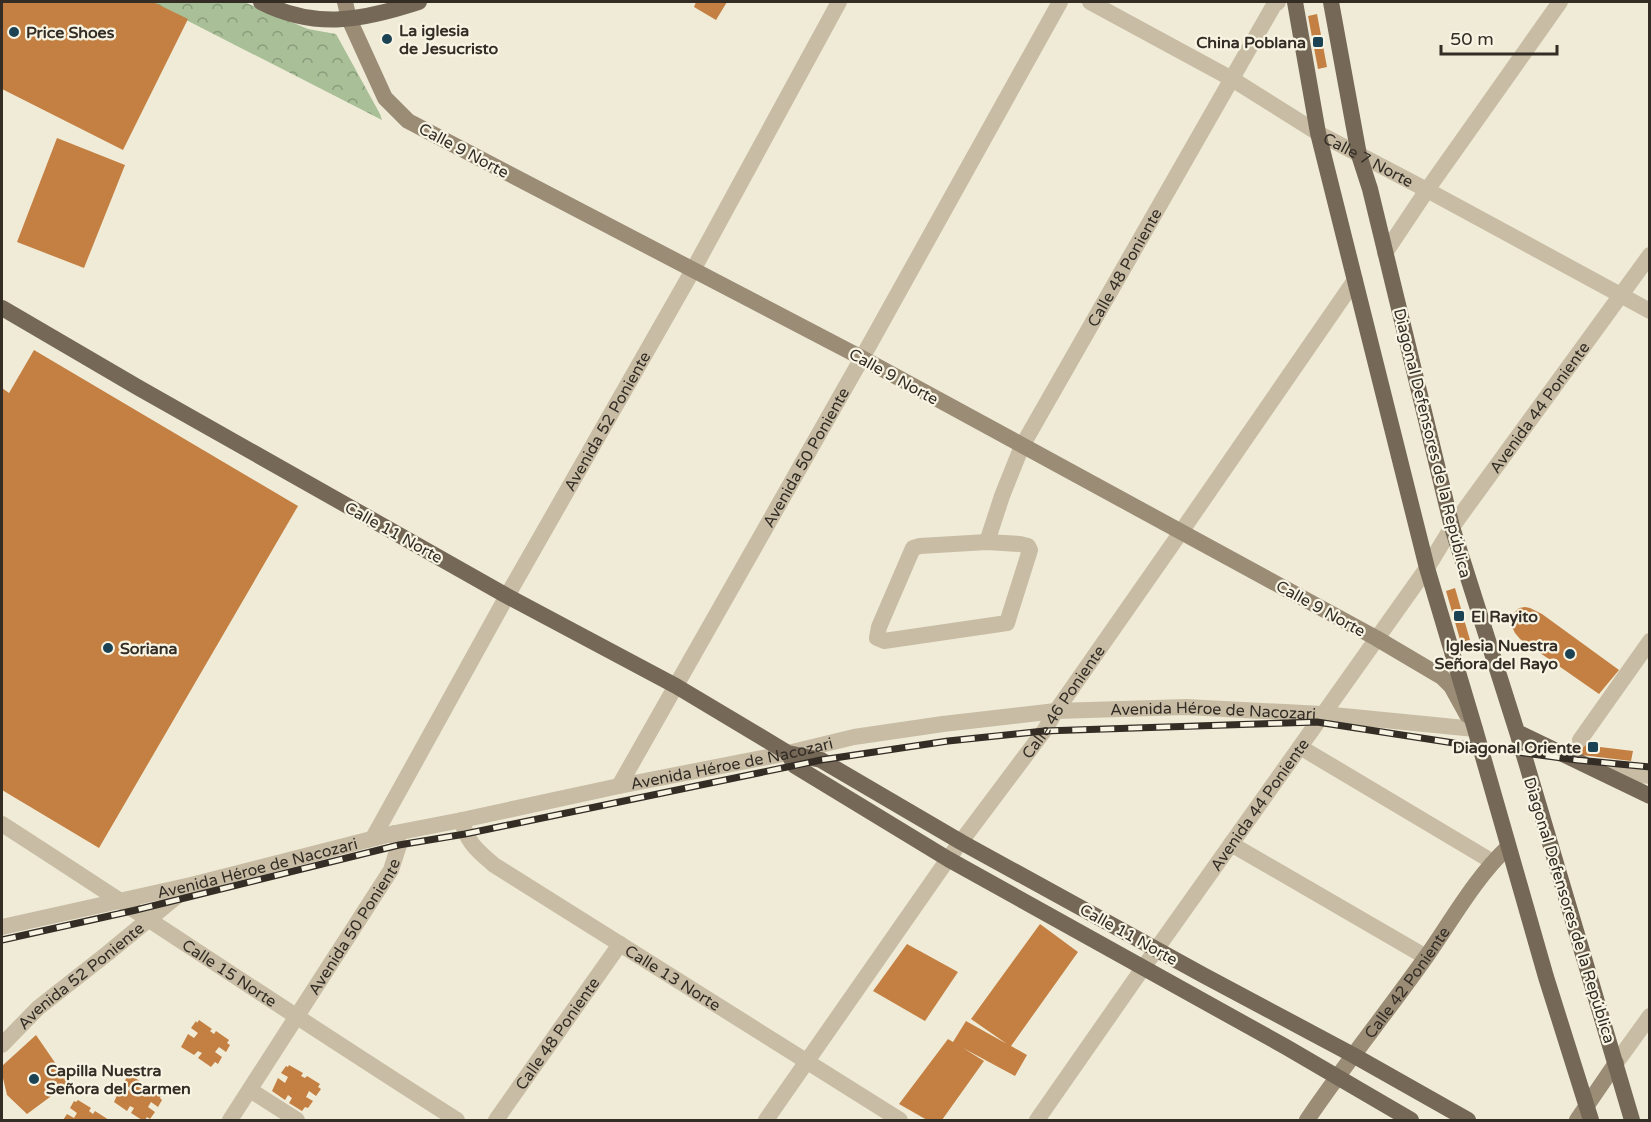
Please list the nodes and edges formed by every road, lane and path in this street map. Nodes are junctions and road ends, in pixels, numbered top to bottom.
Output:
1 (261, 2) edge
2 (345, 2) edge
3 (419, 2) edge
4 (839, 2) edge
5 (1060, 2) edge
6 (1090, 2) edge
7 (1278, 2) edge
8 (1295, 2) edge
9 (1331, 2) edge
10 (1560, 2) edge
11 (349, 20) junction
12 (1232, 79) junction
13 (1318, 134) junction
14 (1359, 155) junction
15 (1427, 190) junction
16 (1385, 253) junction
17 (1650, 255) edge
18 (693, 270) junction
19 (1355, 280) junction
20 (1621, 296) junction
21 (2, 308) edge
22 (1650, 311) edge
23 (862, 358) junction
24 (1022, 446) junction
25 (1452, 527) junction
26 (1181, 532) junction
27 (987, 542) junction
28 (1427, 567) junction
29 (507, 596) junction
30 (1376, 638) junction
31 (1650, 641) edge
32 (676, 686) junction
33 (1056, 711) junction
34 (1323, 714) junction
35 (1475, 729) junction
36 (1517, 732) junction
37 (1580, 740) dead end
38 (1299, 747) junction
39 (788, 753) junction
40 (1600, 771) junction
41 (1650, 776) edge
42 (619, 786) junction
43 (1650, 796) edge
44 (462, 820) junction
45 (2, 824) edge
46 (395, 833) junction
47 (374, 838) junction
48 (961, 842) junction
49 (1232, 844) junction
50 (1509, 847) junction
51 (948, 859) junction
52 (1493, 862) junction
53 (191, 885) junction
54 (122, 901) junction
55 (149, 919) junction
56 (2, 927) edge
57 (620, 944) junction
58 (1156, 949) junction
59 (1426, 957) junction
60 (1143, 968) junction
61 (1650, 1016) edge
62 (296, 1018) junction
63 (2, 1045) edge
64 (1353, 1055) junction
65 (807, 1063) junction
66 (1616, 1063) junction
67 (1336, 1077) junction
68 (250, 1090) junction
69 (1589, 1113) edge
70 (230, 1120) edge
71 (297, 1120) edge
72 (457, 1120) edge
73 (496, 1120) edge
74 (766, 1120) edge
75 (900, 1120) edge
76 (1037, 1120) edge
77 (1307, 1120) edge
78 (1411, 1120) edge
79 (1468, 1120) edge
80 (1577, 1120) edge
81 (1632, 1120) edge

1 - 11 main road
2 - 11 main road, Calle 9 Norte
3 - 11 main road
4 - 18 street, Avenida 52 Poniente
5 - 23 street, Avenida 50 Poniente
6 - 12 street, Calle 7 Norte
7 - 12 street, Calle 48 Poniente
8 - 13 main road
9 - 14 main road, Diagonal Defensores de la República
10 - 15 street
11 - 18 main road, Calle 9 Norte
12 - 13 street, Calle 7 Norte
12 - 24 street, Calle 48 Poniente
13 - 14 street, Calle 7 Norte
13 - 19 main road
14 - 15 street, Calle 7 Norte
14 - 16 main road, Diagonal Defensores de la República
15 - 16 street
15 - 20 street, Calle 7 Norte
16 - 25 main road, Diagonal Defensores de la República
17 - 20 street, Avenida 44 Poniente
18 - 23 main road, Calle 9 Norte
18 - 29 street, Avenida 52 Poniente
19 - 26 street, Calle 46 Poniente
19 - 28 main road
20 - 22 street, Calle 7 Norte
20 - 25 street, Avenida 44 Poniente
21 - 29 main road, Calle 11 Norte
23 - 24 main road, Calle 9 Norte
23 - 32 street, Avenida 50 Poniente
24 - 26 main road, Calle 9 Norte
24 - 27 street, Calle 48 Poniente
25 - 28 street, Avenida 44 Poniente
25 - 36 main road, Diagonal Defensores de la República
26 - 30 main road, Calle 9 Norte
26 - 33 street, Calle 46 Poniente
27 - 27 street
28 - 30 street, Avenida 44 Poniente
28 - 35 main road
29 - 32 main road, Calle 11 Norte
29 - 47 street, Avenida 52 Poniente
30 - 34 street, Avenida 44 Poniente
30 - 35 main road, Calle 9 Norte
31 - 37 street
32 - 39 main road, Calle 11 Norte
32 - 42 street, Avenida 50 Poniente
33 - 34 street, Avenida Héroe de Nacozari
33 - 39 street, Avenida Héroe de Nacozari
33 - 48 street, Calle 46 Poniente
34 - 35 street, Avenida Héroe de Nacozari
34 - 38 street, Avenida 44 Poniente
35 - 50 main road
36 - 40 main road
36 - 66 main road, Diagonal Defensores de la República
38 - 49 street, Avenida 44 Poniente
38 - 52 street
39 - 42 street, Avenida Héroe de Nacozari
39 - 48 main road, Calle 11 Norte
39 - 51 main road, Calle 11 Norte
40 - 41 street
40 - 43 main road
42 - 44 street, Avenida Héroe de Nacozari
44 - 46 street, Avenida Héroe de Nacozari
44 - 57 street, Calle 13 Norte
45 - 54 street, Calle 15 Norte
46 - 47 street, Avenida Héroe de Nacozari
46 - 62 street, Avenida 50 Poniente
47 - 53 street, Avenida Héroe de Nacozari
48 - 51 street, Calle 46 Poniente
48 - 58 main road, Calle 11 Norte
49 - 58 street, Avenida 44 Poniente
49 - 59 street
50 - 52 main road, Calle 42 Poniente
50 - 69 main road
51 - 60 main road, Calle 11 Norte
51 - 65 street, Calle 46 Poniente
52 - 59 main road, Calle 42 Poniente
53 - 54 street, Avenida Héroe de Nacozari
53 - 55 street, Avenida 52 Poniente
54 - 55 street, Calle 15 Norte
54 - 56 street, Avenida Héroe de Nacozari
55 - 62 street, Calle 15 Norte
55 - 63 street, Avenida 52 Poniente
57 - 65 street, Calle 13 Norte
57 - 73 street, Calle 48 Poniente
58 - 60 street, Avenida 44 Poniente
58 - 64 main road, Calle 11 Norte
59 - 64 main road, Calle 42 Poniente
60 - 67 main road, Calle 11 Norte
60 - 76 street, Avenida 44 Poniente
61 - 66 street
62 - 68 street, Avenida 50 Poniente
62 - 72 street, Calle 15 Norte
64 - 67 main road, Calle 42 Poniente
64 - 79 main road, Calle 11 Norte
65 - 74 street, Calle 46 Poniente
65 - 75 street, Calle 13 Norte
66 - 69 main road
66 - 81 main road, Diagonal Defensores de la República
67 - 77 main road, Calle 42 Poniente
67 - 78 main road, Calle 11 Norte
68 - 70 street, Avenida 50 Poniente
68 - 71 street
69 - 80 main road

